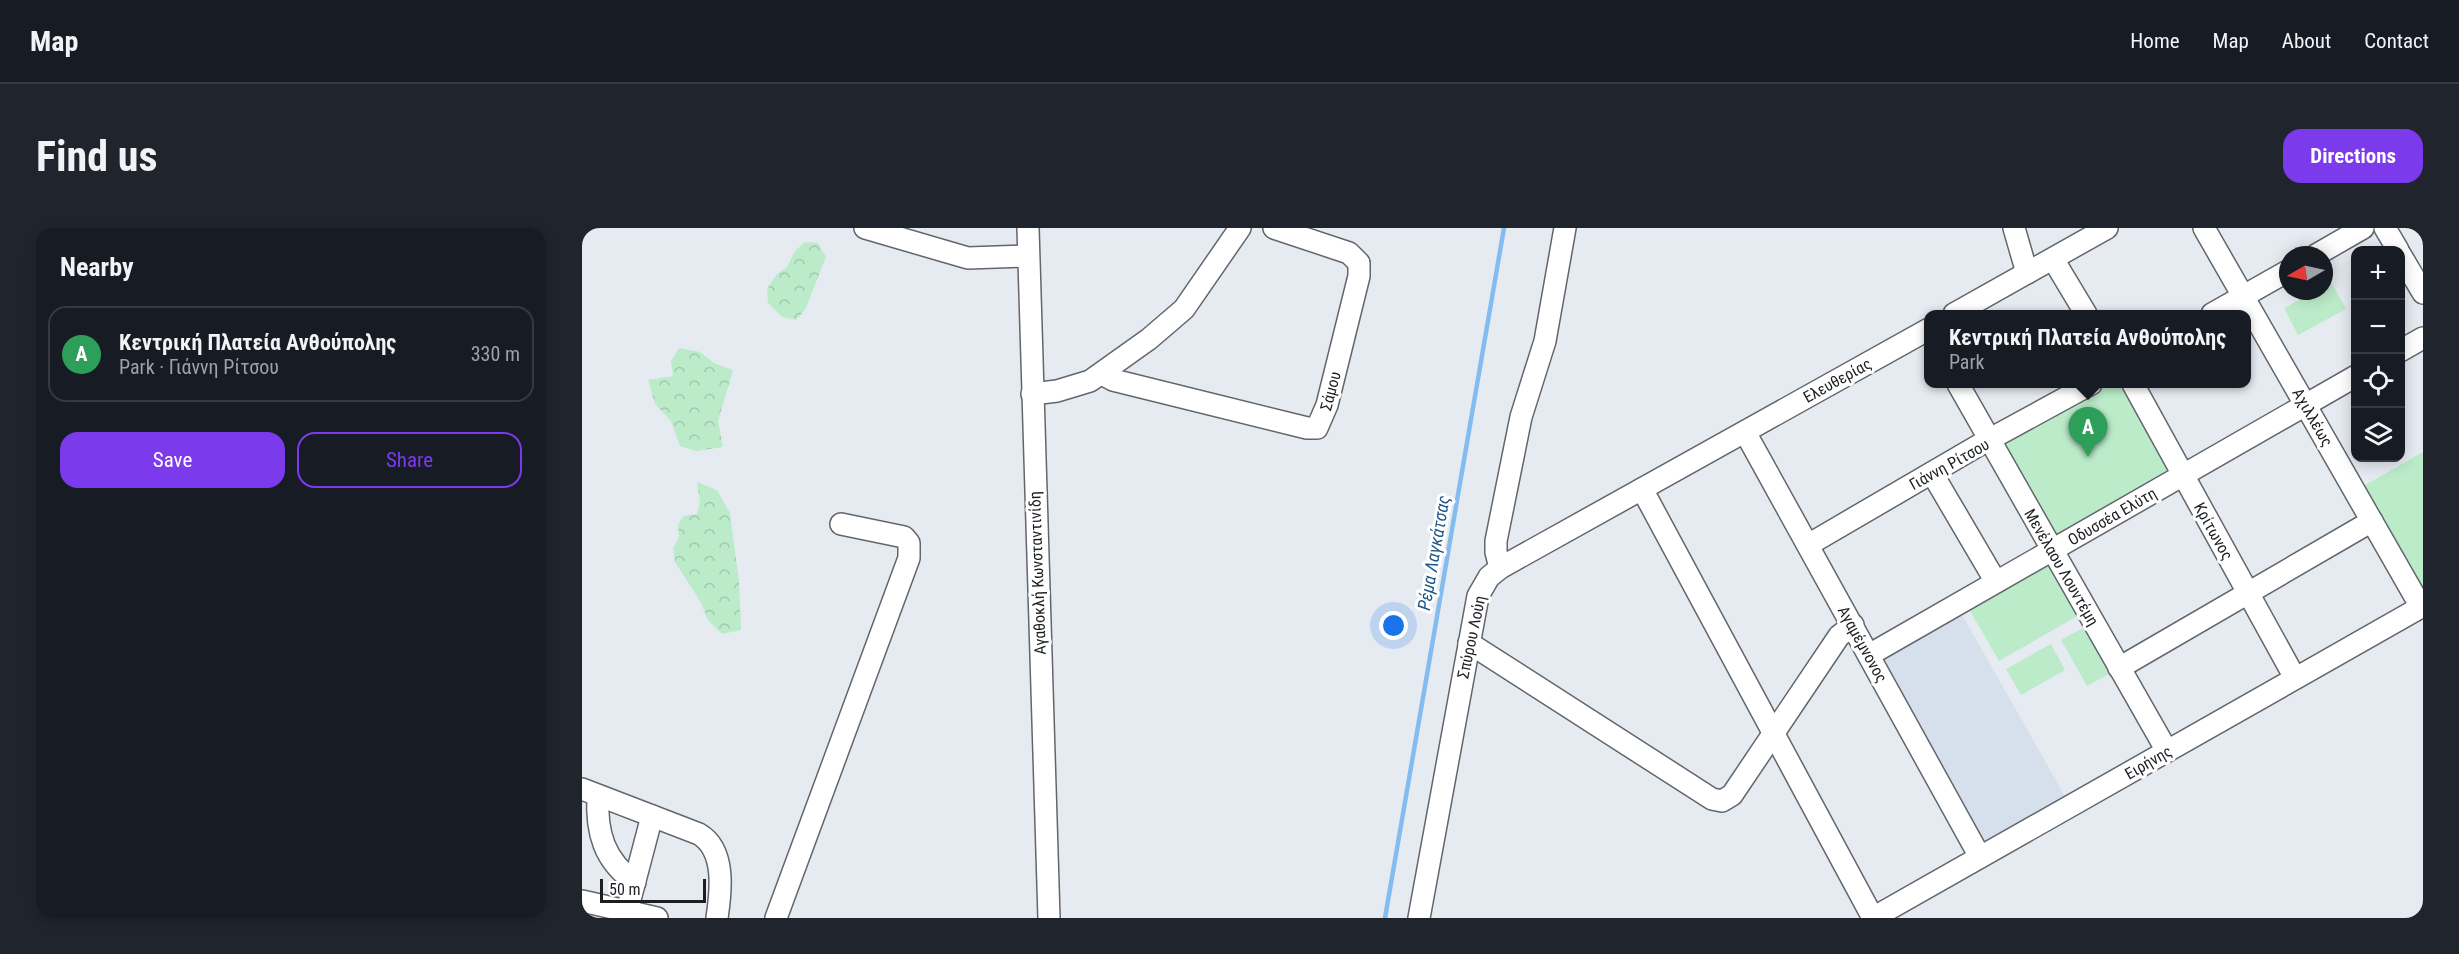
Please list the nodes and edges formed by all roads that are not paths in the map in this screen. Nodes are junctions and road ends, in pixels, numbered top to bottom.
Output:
1 (865, 228) edge
2 (1028, 228) edge
3 (1240, 228) edge
4 (1274, 228) edge
5 (1564, 228) edge
6 (2014, 228) edge
7 (2204, 228) edge
8 (2363, 228) edge
9 (2385, 228) edge
10 (2102, 229) edge
11 (2332, 246) edge
12 (2396, 246) edge
13 (1028, 256) junction
14 (2053, 259) junction
15 (2405, 262) edge
16 (2027, 273) junction
17 (2279, 276) edge
18 (2423, 293) edge
19 (2243, 296) junction
20 (1963, 310) edge
21 (2083, 310) edge
22 (2219, 310) edge
23 (1924, 333) edge
24 (2423, 338) edge
25 (2405, 348) edge
26 (1102, 374) junction
27 (2351, 378) edge
28 (1960, 388) edge
29 (2084, 388) edge
30 (2135, 388) edge
31 (1032, 394) junction
32 (2306, 405) junction
33 (1745, 432) junction
34 (1990, 440) junction
35 (1932, 473) junction
36 (2183, 475) junction
37 (1642, 489) junction
38 (2372, 521) junction
39 (841, 524) dead end
40 (1808, 545) junction
41 (2052, 550) junction
42 (1500, 568) junction
43 (1996, 582) junction
44 (2249, 593) junction
45 (2422, 606) edge
46 (1853, 626) junction
47 (1469, 643) junction
48 (1869, 655) junction
49 (2119, 668) junction
50 (2295, 678) junction
51 (1773, 733) junction
52 (2166, 751) junction
53 (590, 792) edge
54 (652, 816) junction
55 (1980, 857) junction
56 (635, 882) junction
57 (582, 901) edge
58 (627, 911) junction
59 (657, 918) edge
60 (717, 918) edge
61 (776, 918) edge
62 (1049, 918) edge
63 (1419, 918) edge
64 (1873, 918) edge

1 - 13 street
2 - 13 street, Αγαθοκλή Κωνσταντινίδη
3 - 26 street
4 - 26 street, Σάμου
5 - 42 street
6 - 16 street
7 - 19 street, Αχιλλέως
8 - 11 street
9 - 12 street
10 - 14 street
13 - 31 street, Αγαθοκλή Κωνσταντινίδη
14 - 16 street
14 - 21 street
15 - 18 street
16 - 20 street
17 - 19 street
19 - 22 street
19 - 32 street, Αχιλλέως
23 - 33 street, Ελευθερίας
24 - 25 street
26 - 31 street
27 - 32 street, Οδυσσέα Ελύτη
28 - 34 street, Μενέλαου Λουντέμη
29 - 34 street, Γιάννη Ρίτσου
30 - 36 street, Κρίτωνος
31 - 62 street, Αγαθοκλή Κωνσταντινίδη
32 - 36 street, Οδυσσέα Ελύτη
32 - 38 street, Αχιλλέως
33 - 37 street, Σπύρου Λούη
33 - 40 street, Αγαμέμνονoς
34 - 35 street, Γιάννη Ρίτσου
34 - 41 street, Μενέλαου Λουντέμη
35 - 40 street, Γιάννη Ρίτσου
35 - 43 street
36 - 41 street, Οδυσσέα Ελύτη
36 - 44 street, Κρίτωνος
37 - 42 street, Σπύρου Λούη
37 - 51 street
38 - 44 street
38 - 45 street, Αχιλλέως
39 - 61 street
40 - 46 street, Αγαμέμνονoς
41 - 43 street, Οδυσσέα Ελύτη
41 - 49 street, Μενέλαου Λουντέμη
42 - 47 street, Σπύρου Λούη
43 - 48 street, Οδυσσέα Ελύτη
44 - 49 street
44 - 50 street, Κρίτωνος
45 - 50 street, Ειρήνης
46 - 48 street, Αγαμέμνονoς
46 - 51 street
47 - 51 street
47 - 63 street, Σπύρου Λούη
48 - 55 street, Αγαμέμνονoς
49 - 52 street, Μενέλαου Λουντέμη
50 - 52 street, Ειρήνης
51 - 64 street
52 - 55 street, Ειρήνης
53 - 54 street
53 - 56 street
54 - 56 street
54 - 60 street
55 - 64 street, Ειρήνης
56 - 58 street
57 - 58 street
58 - 59 street

